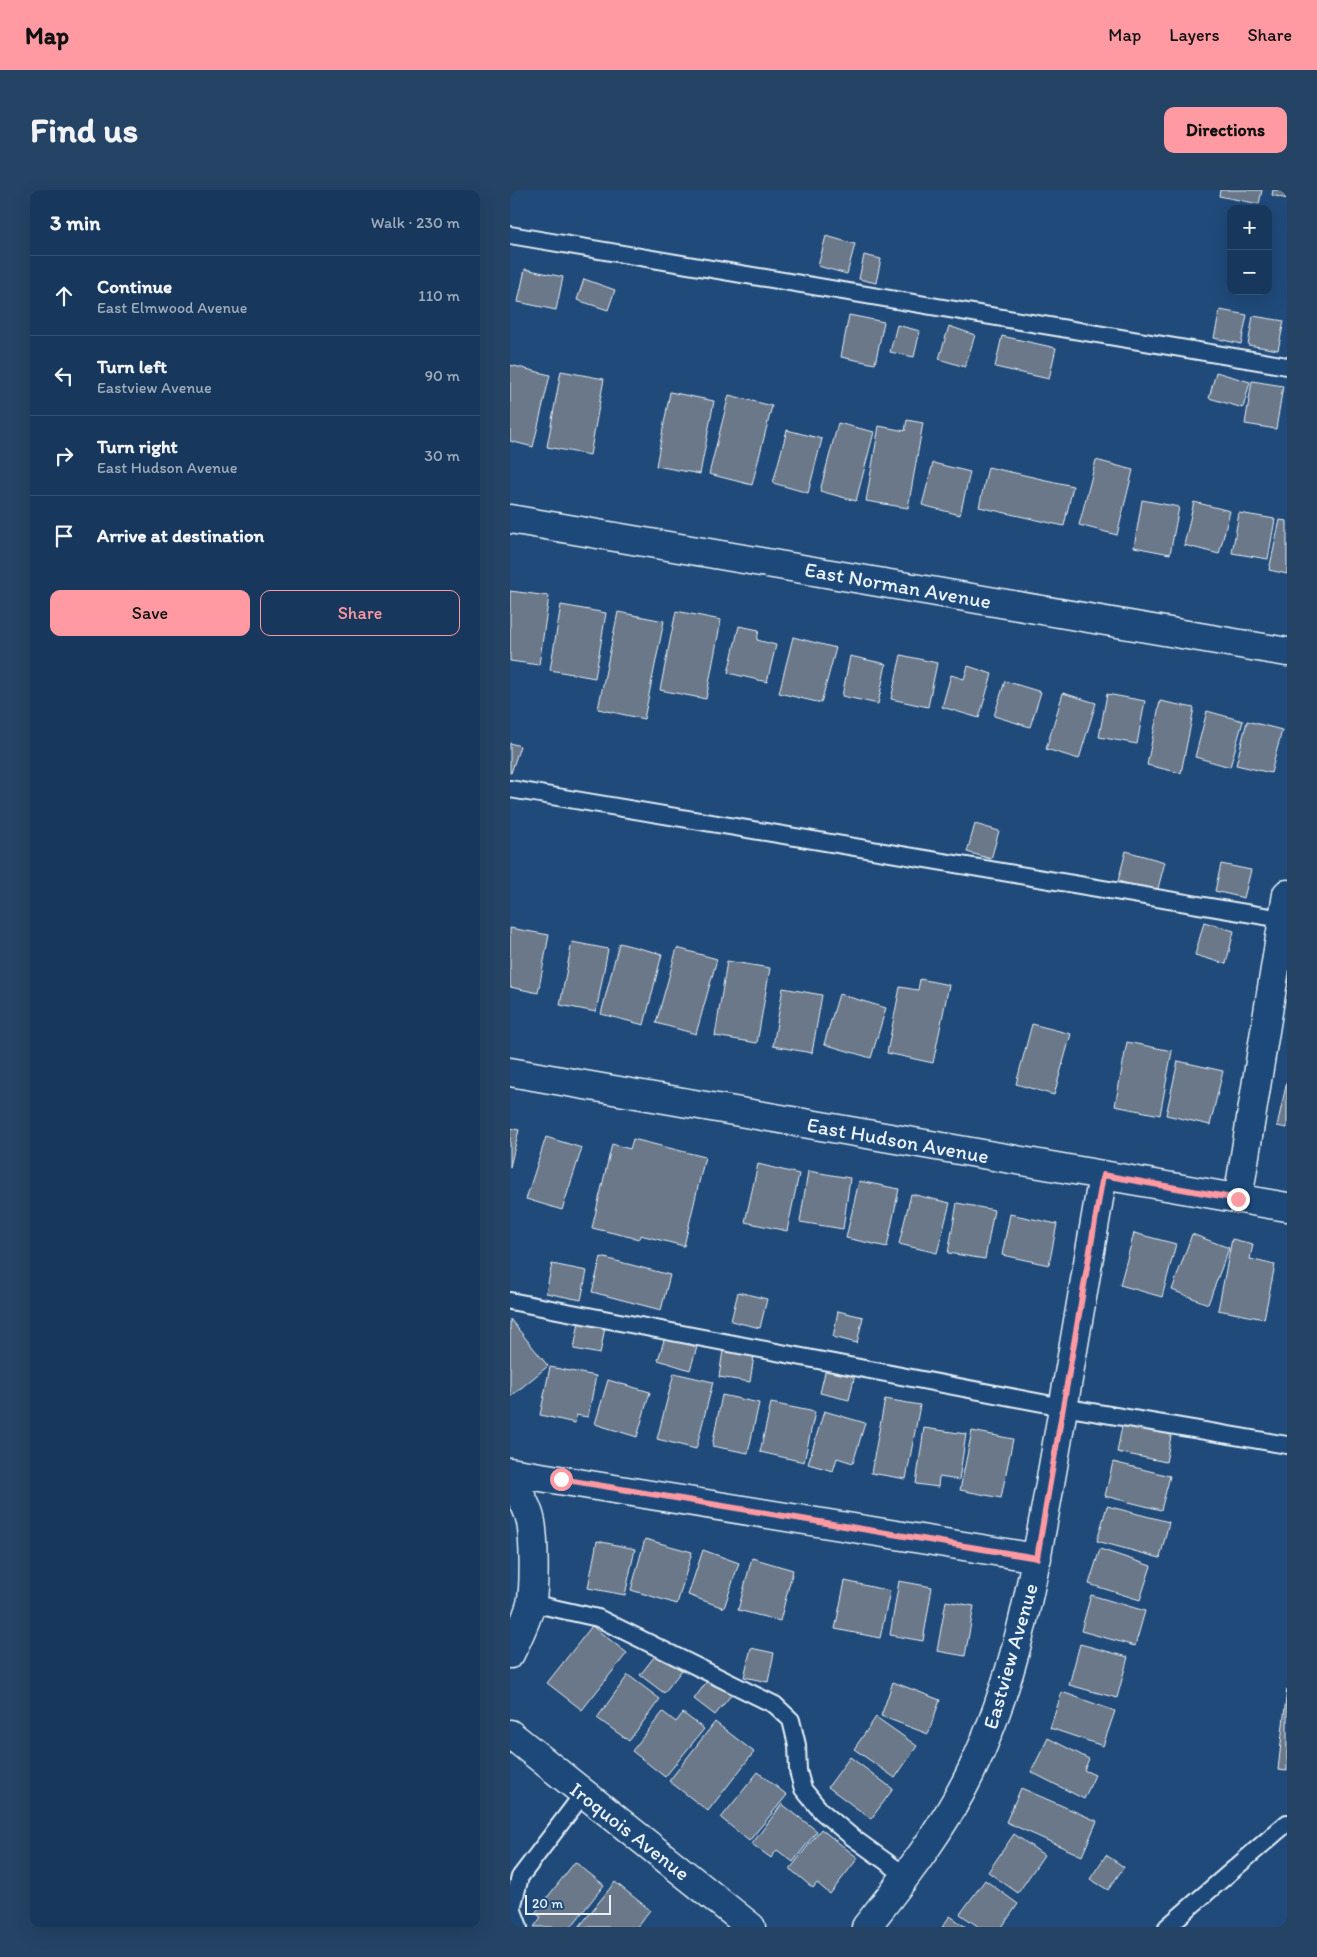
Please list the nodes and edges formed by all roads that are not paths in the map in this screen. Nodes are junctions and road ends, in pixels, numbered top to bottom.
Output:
1 (510, 236) edge
2 (1287, 366) edge
3 (510, 519) edge
4 (1287, 652) edge
5 (510, 789) edge
6 (1286, 911) edge
7 (510, 1072) edge
8 (1103, 1175) junction
9 (1238, 1199) junction
10 (1287, 1207) edge
11 (510, 1302) edge
12 (1063, 1407) junction
13 (1287, 1444) edge
14 (510, 1472) edge
15 (510, 1480) edge
16 (1037, 1558) junction
17 (531, 1602) junction
18 (510, 1654) edge
19 (510, 1734) edge
20 (583, 1794) junction
21 (1287, 1823) edge
22 (906, 1876) junction
23 (519, 1927) edge
24 (751, 1927) edge
25 (866, 1927) edge
26 (1167, 1927) edge

1 - 2 lane
3 - 4 street, East Norman Avenue
5 - 6 lane
6 - 9 street
7 - 8 street, East Hudson Avenue
8 - 9 street, East Hudson Avenue
8 - 12 street, Eastview Avenue
9 - 10 street, East Hudson Avenue
11 - 12 lane
12 - 13 lane
12 - 16 street, Eastview Avenue
14 - 16 street
15 - 17 street
16 - 22 street, Eastview Avenue
17 - 18 street
17 - 22 lane
19 - 20 street, Iroquois Avenue
20 - 23 lane
20 - 24 street, Iroquois Avenue
21 - 26 lane
22 - 25 street, Eastview Avenue

